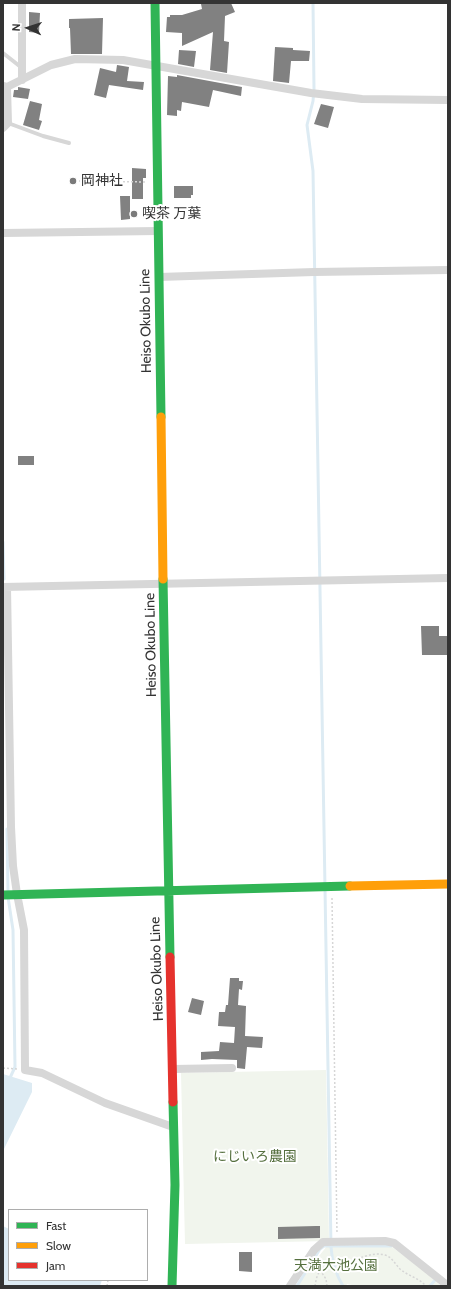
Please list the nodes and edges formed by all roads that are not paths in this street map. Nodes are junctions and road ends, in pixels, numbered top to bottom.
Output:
1 (22, 3) edge
2 (155, 3) edge
3 (3, 53) edge
4 (156, 66) junction
5 (22, 68) junction
6 (22, 80) junction
7 (5, 87) edge
8 (448, 100) edge
9 (6, 126) edge
10 (69, 143) dead end
11 (158, 231) junction
12 (3, 234) edge
13 (448, 270) edge
14 (159, 277) junction
15 (448, 578) edge
16 (165, 583) junction
17 (5, 587) edge
18 (448, 884) edge
19 (168, 891) junction
20 (17, 894) junction
21 (3, 895) edge
22 (232, 1068) dead end
23 (173, 1069) junction
24 (174, 1127) junction
25 (172, 1286) edge
26 (290, 1286) edge
27 (448, 1286) edge

1 - 5 street
2 - 4 main road, Heiso Okubo Line
3 - 5 lane
4 - 6 street
4 - 8 street
4 - 11 main road, Heiso Okubo Line
5 - 6 street
6 - 7 street
7 - 9 street
9 - 10 lane
11 - 12 street
11 - 14 main road, Heiso Okubo Line
13 - 14 street
14 - 16 main road, Heiso Okubo Line
15 - 16 street
16 - 17 street
16 - 19 main road, Heiso Okubo Line
17 - 20 street
18 - 19 main road
19 - 20 main road
19 - 23 main road, Heiso Okubo Line
20 - 21 main road
20 - 24 street
22 - 23 street
23 - 24 main road, Heiso Okubo Line
24 - 25 main road, Heiso Okubo Line
26 - 27 street

